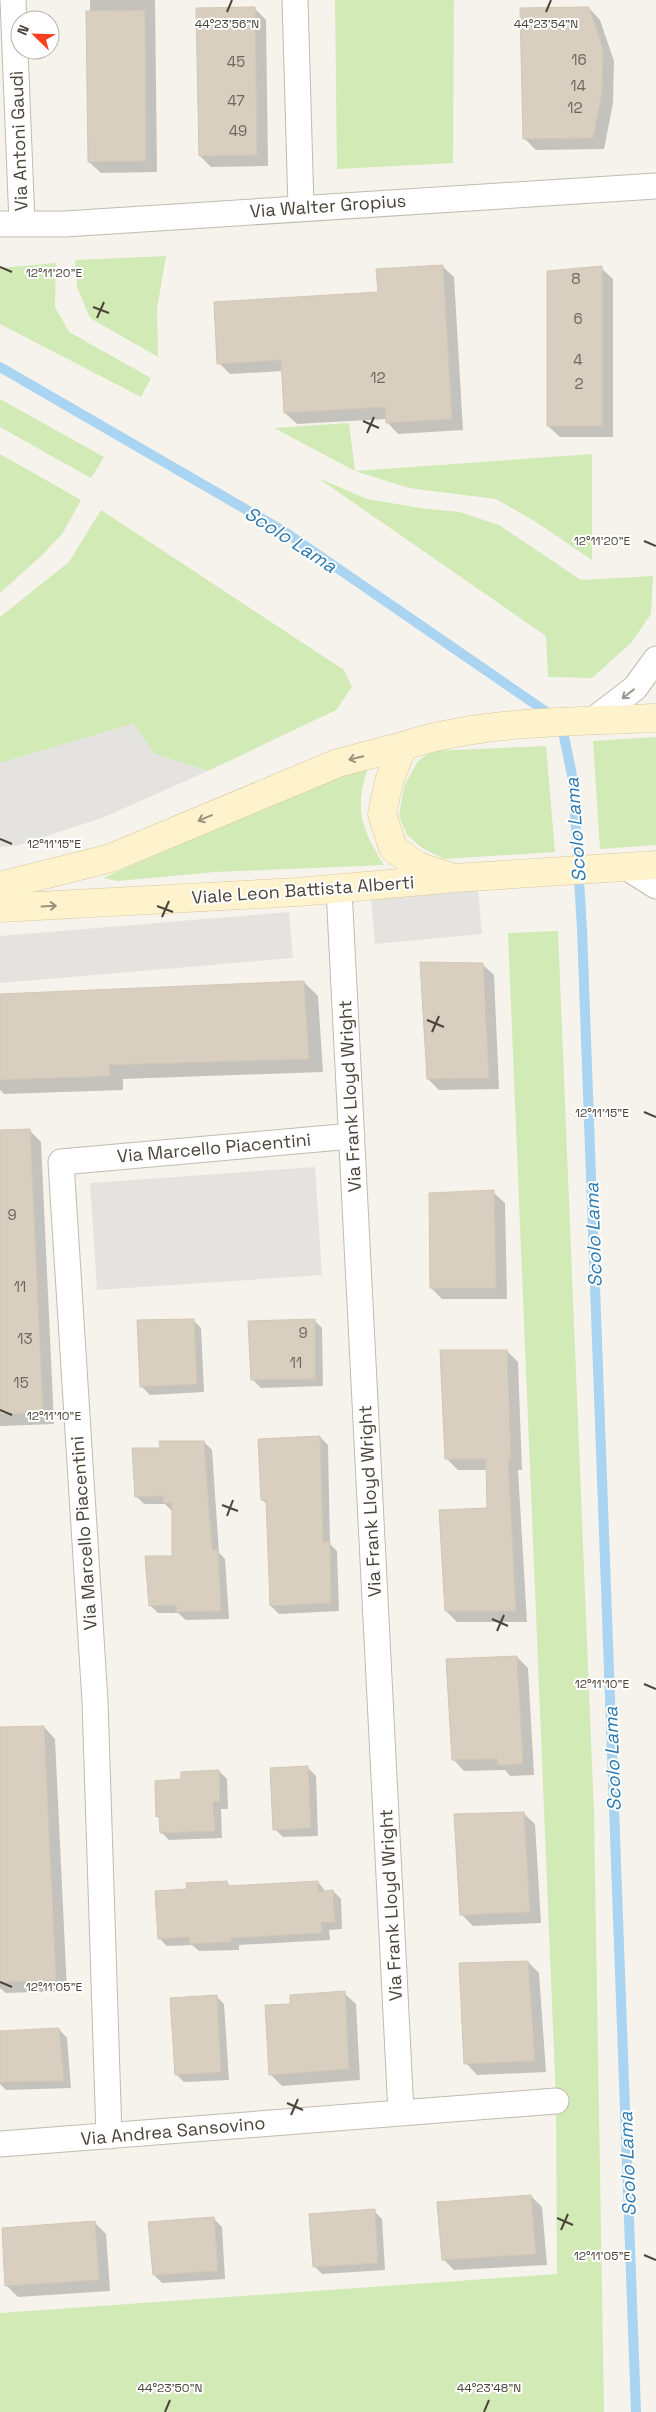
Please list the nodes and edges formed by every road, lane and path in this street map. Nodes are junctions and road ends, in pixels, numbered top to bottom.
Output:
1 (13, 0) edge
2 (295, 0) edge
3 (656, 186) edge
4 (301, 207) junction
5 (11, 223) edge
6 (656, 659) edge
7 (656, 718) edge
8 (592, 721) junction
9 (403, 746) junction
10 (656, 865) edge
11 (626, 867) junction
12 (455, 878) junction
13 (0, 886) edge
14 (656, 886) edge
15 (339, 889) junction
16 (0, 908) edge
17 (352, 1136) junction
18 (556, 2102) dead end
19 (401, 2112) junction
20 (109, 2136) junction
21 (0, 2144) edge

1 - 5 street, Via Antoni Gaudì
2 - 4 street
3 - 4 street, Via Walter Gropius
4 - 5 street, Via Walter Gropius
6 -> 8 street
7 - 8 main road
8 - 9 main road
9 - 12 main road
9 -> 13 main road
10 - 11 main road
11 - 12 main road, Viale Leon Battista Alberti
11 - 14 street
12 - 15 main road, Viale Leon Battista Alberti
16 -> 15 main road, Viale Leon Battista Alberti
15 - 17 street, Via Frank Lloyd Wright
17 - 19 street, Via Frank Lloyd Wright
17 - 20 street, Via Marcello Piacentini
18 - 19 street, Via Andrea Sansovino
19 - 20 street, Via Andrea Sansovino
20 - 21 street, Via Andrea Sansovino

